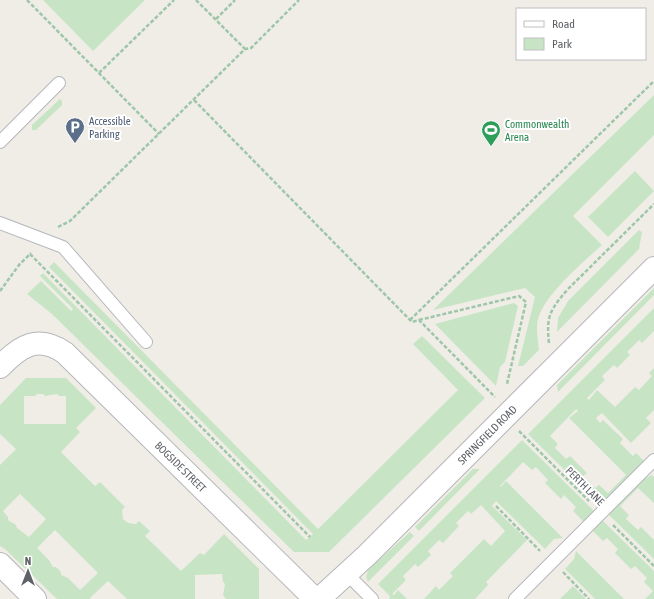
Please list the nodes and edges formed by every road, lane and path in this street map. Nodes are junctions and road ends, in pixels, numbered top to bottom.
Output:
1 (27, 0) edge
2 (174, 0) edge
3 (196, 0) edge
4 (236, 0) edge
5 (299, 0) edge
6 (216, 19) junction
7 (245, 49) junction
8 (99, 73) junction
9 (654, 81) edge
10 (58, 83) dead end
11 (194, 100) junction
12 (159, 134) junction
13 (0, 142) edge
14 (654, 204) edge
15 (0, 223) edge
16 (45, 240) junction
17 (30, 254) junction
18 (654, 268) edge
19 (0, 291) edge
20 (410, 320) junction
21 (419, 320) junction
22 (146, 342) dead end
23 (0, 367) edge
24 (552, 370) junction
25 (506, 411) junction
26 (654, 460) edge
27 (601, 513) junction
28 (310, 537) dead end
29 (0, 564) edge
30 (654, 566) edge
31 (347, 574) junction
32 (31, 598) edge
33 (315, 599) edge
34 (319, 599) edge
35 (372, 599) edge
36 (515, 599) edge

1 - 8 path
2 - 8 path
3 - 6 path
4 - 6 path
5 - 7 path
6 - 7 path
7 - 11 path
8 - 12 path
9 - 20 path
10 - 13 lane
11 - 12 path
11 - 20 path
12 - 16 path
14 - 24 path
15 - 16 lane
16 - 17 path
16 - 22 lane
17 - 19 path
17 - 28 path
18 - 24 street, SPRINGFIELD ROAD
20 - 21 path
21 - 25 path, PERTH LANE
21 - 25 path
23 - 33 street, BOGSIDE STREET
24 - 25 street, SPRINGFIELD ROAD
25 - 27 path, PERTH LANE
25 - 31 street, SPRINGFIELD ROAD
26 - 27 lane
27 - 30 path, PERTH LANE
27 - 36 lane
29 - 32 street
31 - 34 street, SPRINGFIELD ROAD
31 - 35 lane

